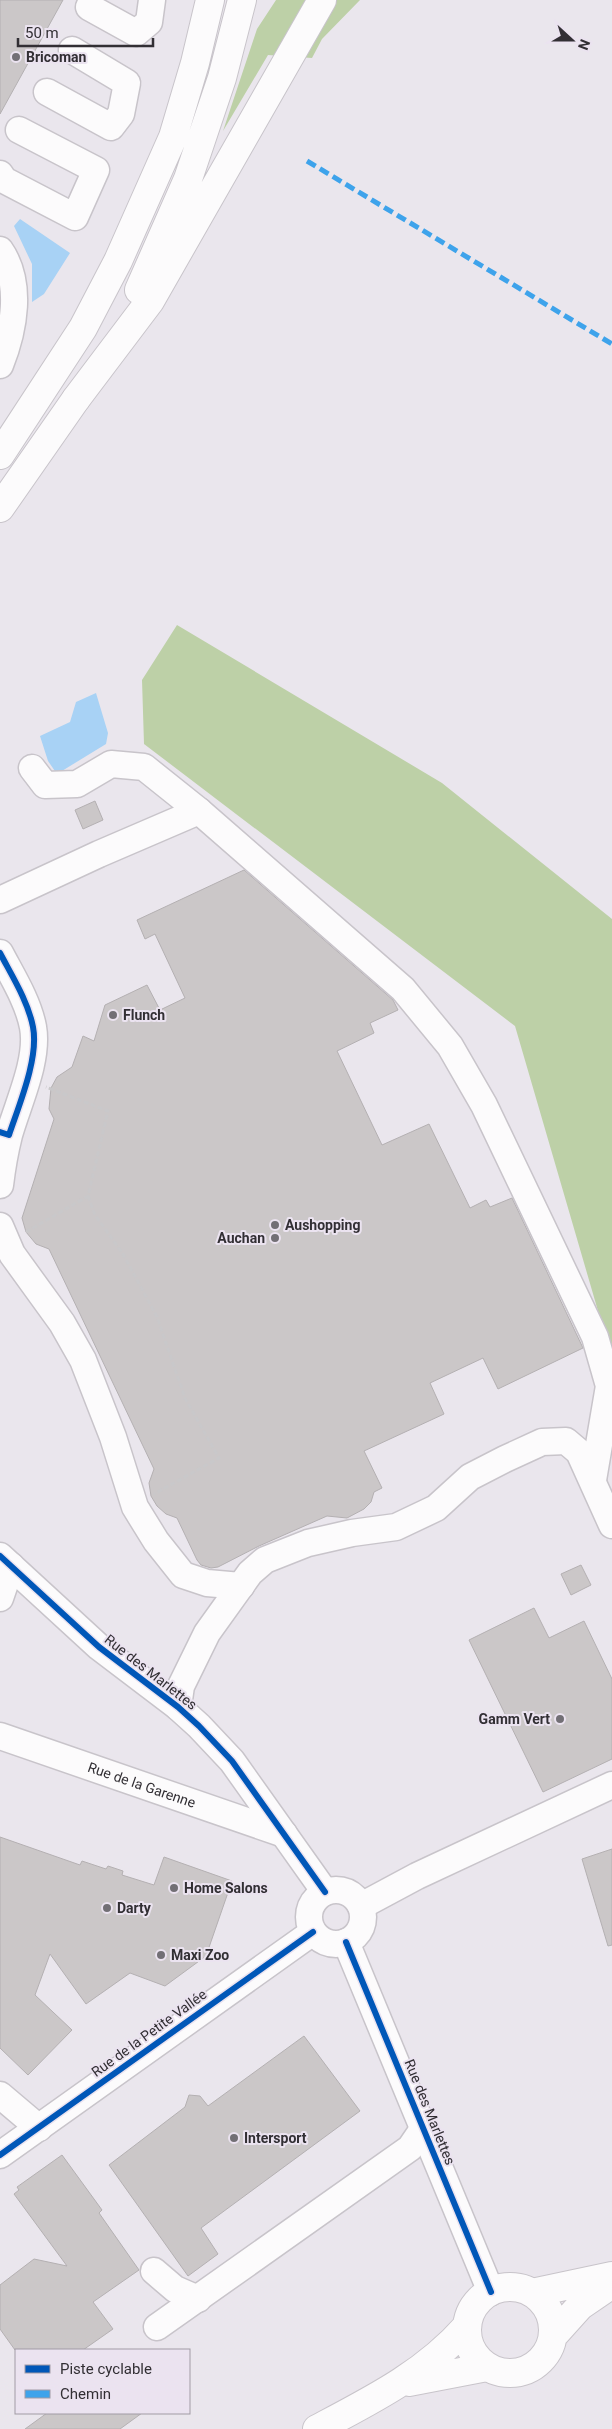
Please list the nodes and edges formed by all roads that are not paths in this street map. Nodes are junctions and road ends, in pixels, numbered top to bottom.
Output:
1 (152, 0) edge
2 (210, 0) edge
3 (242, 0) edge
4 (322, 0) edge
5 (89, 7) dead end
6 (72, 50) dead end
7 (47, 92) dead end
8 (19, 130) dead end
9 (0, 174) edge
10 (0, 250) edge
11 (0, 365) edge
12 (76, 400) junction
13 (0, 455) edge
14 (0, 508) edge
15 (32, 768) dead end
16 (199, 811) junction
17 (0, 900) edge
18 (0, 953) edge
19 (4, 1144) edge
20 (0, 1185) edge
21 (0, 1226) edge
22 (593, 1480) junction
23 (612, 1525) edge
24 (6, 1561) edge
25 (241, 1586) junction
26 (0, 1598) edge
27 (178, 1707) junction
28 (0, 1736) edge
29 (612, 1785) edge
30 (284, 1834) junction
31 (325, 1892) junction
32 (361, 1906) junction
33 (313, 1932) junction
34 (346, 1942) junction
35 (0, 2095) edge
36 (38, 2128) junction
37 (422, 2143) junction
38 (0, 2156) edge
39 (154, 2271) dead end
40 (612, 2276) edge
41 (612, 2284) edge
42 (491, 2292) junction
43 (532, 2293) junction
44 (198, 2299) junction
45 (467, 2326) junction
46 (157, 2327) dead end
47 (553, 2336) junction
48 (487, 2367) junction
49 (401, 2384) junction
50 (317, 2429) edge

1 - 5 street
2 - 13 main road
3 - 12 main road
4 - 12 main road
6 - 7 street
8 - 9 street
10 - 11 street
12 - 14 main road
15 - 16 street
16 - 17 street
16 - 22 street
18 - 19 street
19 - 20 street
21 - 25 street
22 - 23 street
22 - 25 street
24 - 26 street
24 - 27 street, Rue des Marlettes
25 - 27 street
27 - 30 street, Rue des Marlettes
28 - 30 street, Rue de la Garenne
29 - 32 street
30 - 31 street, Rue des Marlettes
31 - 32 street
31 - 33 street
32 - 34 street
33 - 34 street
33 - 36 street, Rue de la Petite Vallée
34 - 37 street, Rue des Marlettes
35 - 36 street
36 - 38 street, Rue de la Petite Vallée
37 - 42 street, Rue des Marlettes
37 - 44 street
39 - 44 street
40 - 43 main road
41 - 47 main road
42 - 43 main road
42 - 45 main road
43 - 47 main road
44 - 46 street
45 - 48 main road
45 - 49 main road
47 - 48 main road
48 - 49 main road
49 - 50 main road

